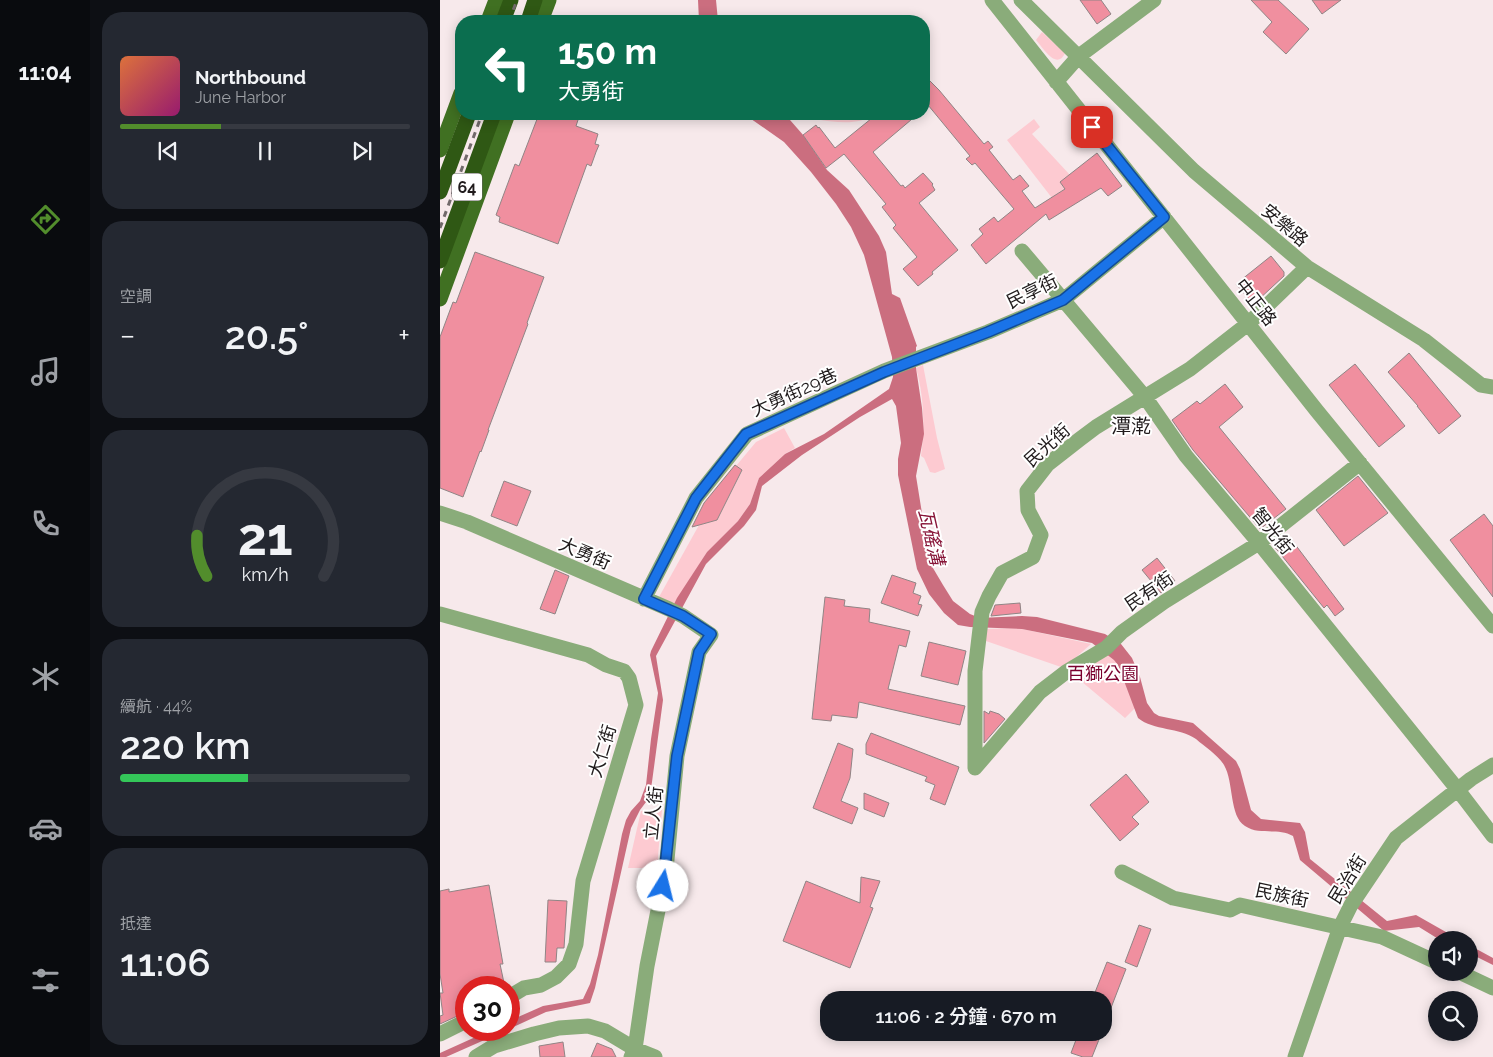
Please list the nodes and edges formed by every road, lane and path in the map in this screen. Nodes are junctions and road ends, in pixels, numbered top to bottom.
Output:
1 (496, 0) edge
2 (511, 0) edge
3 (536, 0) edge
4 (549, 0) edge
5 (992, 0) edge
6 (1022, 0) edge
7 (1154, 0) edge
8 (490, 15) edge
9 (505, 15) edge
10 (530, 15) edge
11 (543, 15) edge
12 (1079, 56) junction
13 (1056, 82) junction
14 (455, 109) edge
15 (467, 120) edge
16 (492, 120) edge
17 (506, 120) edge
18 (440, 150) edge
19 (440, 192) edge
20 (1164, 217) junction
21 (1022, 250) dead end
22 (440, 261) edge
23 (1307, 267) junction
24 (440, 299) edge
25 (1063, 300) junction
26 (1248, 323) junction
27 (926, 356) joint
28 (1493, 387) edge
29 (1145, 397) junction
30 (1360, 463) junction
31 (440, 513) edge
32 (1259, 542) junction
33 (644, 599) junction
34 (440, 614) edge
35 (1493, 626) edge
36 (711, 634) joint
37 (1493, 765) edge
38 (975, 768) joint
39 (1458, 790) junction
40 (1493, 836) edge
41 (1122, 872) dead end
42 (1340, 926) junction
43 (1428, 958) edge
44 (1478, 981) edge
45 (1493, 988) edge
46 (520, 990) edge
47 (455, 1026) edge
48 (440, 1034) edge
49 (633, 1053) edge
50 (476, 1057) edge
51 (655, 1057) edge
52 (1295, 1057) edge

1 - 8 main road
2 - 9 highway
3 - 10 highway
4 - 11 main road
5 - 13 street, 中正路
6 - 12 street, 安樂路
7 - 12 street
12 - 13 street
12 - 23 street, 安樂路
13 - 20 street, 中正路
14 - 18 main road
15 - 19 highway, 64
16 - 22 highway, 64
17 - 24 main road
20 - 25 street, 民享街
20 - 26 street, 中正路
21 - 25 street, 智光街
23 - 26 street, 民光街
23 - 28 street, 安樂路
25 - 27 street, 民享街
25 - 29 street, 智光街
26 - 29 street, 民光街
26 - 30 street, 中正路
27 - 33 street, 大勇街29巷
29 - 32 street, 智光街
29 - 38 street, 民光街
30 - 32 street, 民有街
30 - 35 street, 中正路
31 - 33 street, 大勇街
32 - 38 street, 民有街
32 - 39 street, 智光街
33 - 36 street, 大勇街
34 - 46 street, 大仁街
36 - 49 street, 立人街
37 - 39 street, 民治街
39 - 40 street, 智光街
39 - 42 street, 民治街
41 - 42 street, 民族街
42 - 43 street, 民族街
42 - 52 street, 民治街
44 - 45 street
47 - 48 street
49 - 50 street
49 - 51 street

